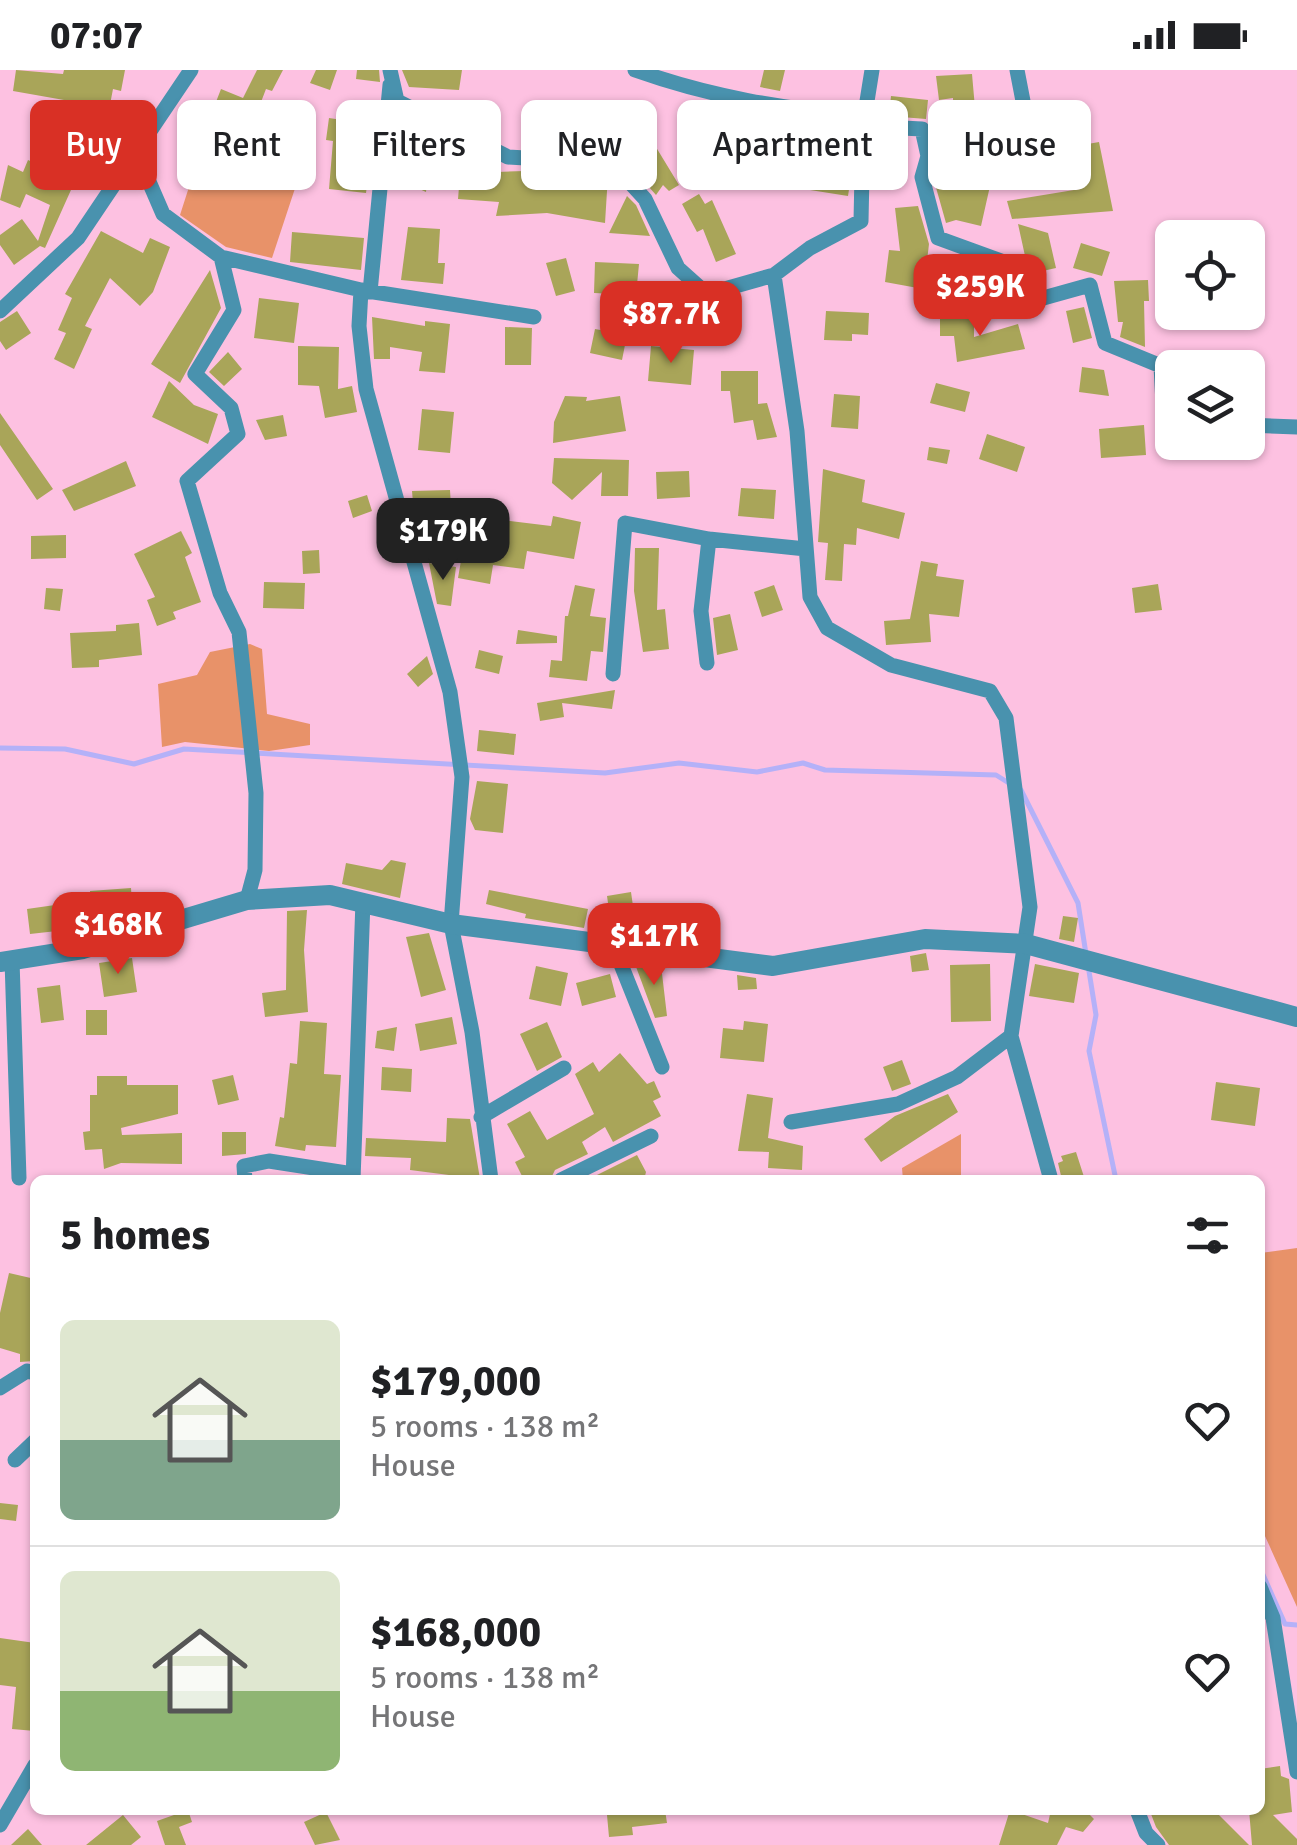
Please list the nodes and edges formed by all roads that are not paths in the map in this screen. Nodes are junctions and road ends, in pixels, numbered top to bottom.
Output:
1 (190, 70) edge
2 (635, 70) edge
3 (872, 70) edge
4 (1018, 70) edge
5 (390, 76) edge
6 (730, 100) edge
7 (867, 100) edge
8 (1023, 100) edge
9 (157, 120) edge
10 (908, 127) edge
11 (110, 190) edge
12 (152, 190) edge
13 (862, 190) edge
14 (221, 257) junction
15 (774, 276) junction
16 (366, 291) junction
17 (0, 311) edge
18 (534, 317) dead end
19 (1155, 364) edge
20 (1265, 426) edge
21 (1297, 427) edge
22 (709, 539) junction
23 (806, 549) junction
24 (707, 663) dead end
25 (612, 674) dead end
26 (247, 900) junction
27 (362, 901) junction
28 (450, 924) junction
29 (1026, 944) junction
30 (614, 947) junction
31 (6, 961) edge
32 (1297, 1017) edge
33 (1011, 1036) junction
34 (564, 1068) dead end
35 (662, 1068) dead end
36 (481, 1118) junction
37 (791, 1122) dead end
38 (651, 1136) dead end
39 (245, 1175) edge
40 (342, 1175) edge
41 (353, 1175) edge
42 (490, 1175) edge
43 (571, 1175) edge
44 (1050, 1175) edge
45 (18, 1178) dead end
46 (30, 1372) edge
47 (0, 1388) edge
48 (30, 1446) edge
49 (15, 1460) dead end
50 (1265, 1600) edge
51 (1297, 1772) edge
52 (30, 1773) edge
53 (1139, 1815) edge
54 (0, 1825) edge
55 (1158, 1845) edge

1 - 9 street
2 - 6 street
3 - 7 street
4 - 8 street
5 - 15 street
5 - 16 street
10 - 19 street
11 - 17 street
12 - 14 street
13 - 15 street
14 - 16 street
14 - 26 street
15 - 23 street
16 - 18 street
16 - 28 street
20 - 21 street
22 - 23 street
22 - 24 street
22 - 25 street
23 - 29 street
26 - 27 street
26 - 31 street
27 - 28 street
27 - 41 street
28 - 30 street
28 - 36 street
29 - 30 street
29 - 32 street
29 - 33 street
30 - 35 street
31 - 45 street
33 - 37 street
33 - 44 street
34 - 36 street
36 - 42 street
38 - 43 street
39 - 40 street
46 - 47 street
48 - 49 street
50 - 51 street
52 - 54 street
53 - 55 street

